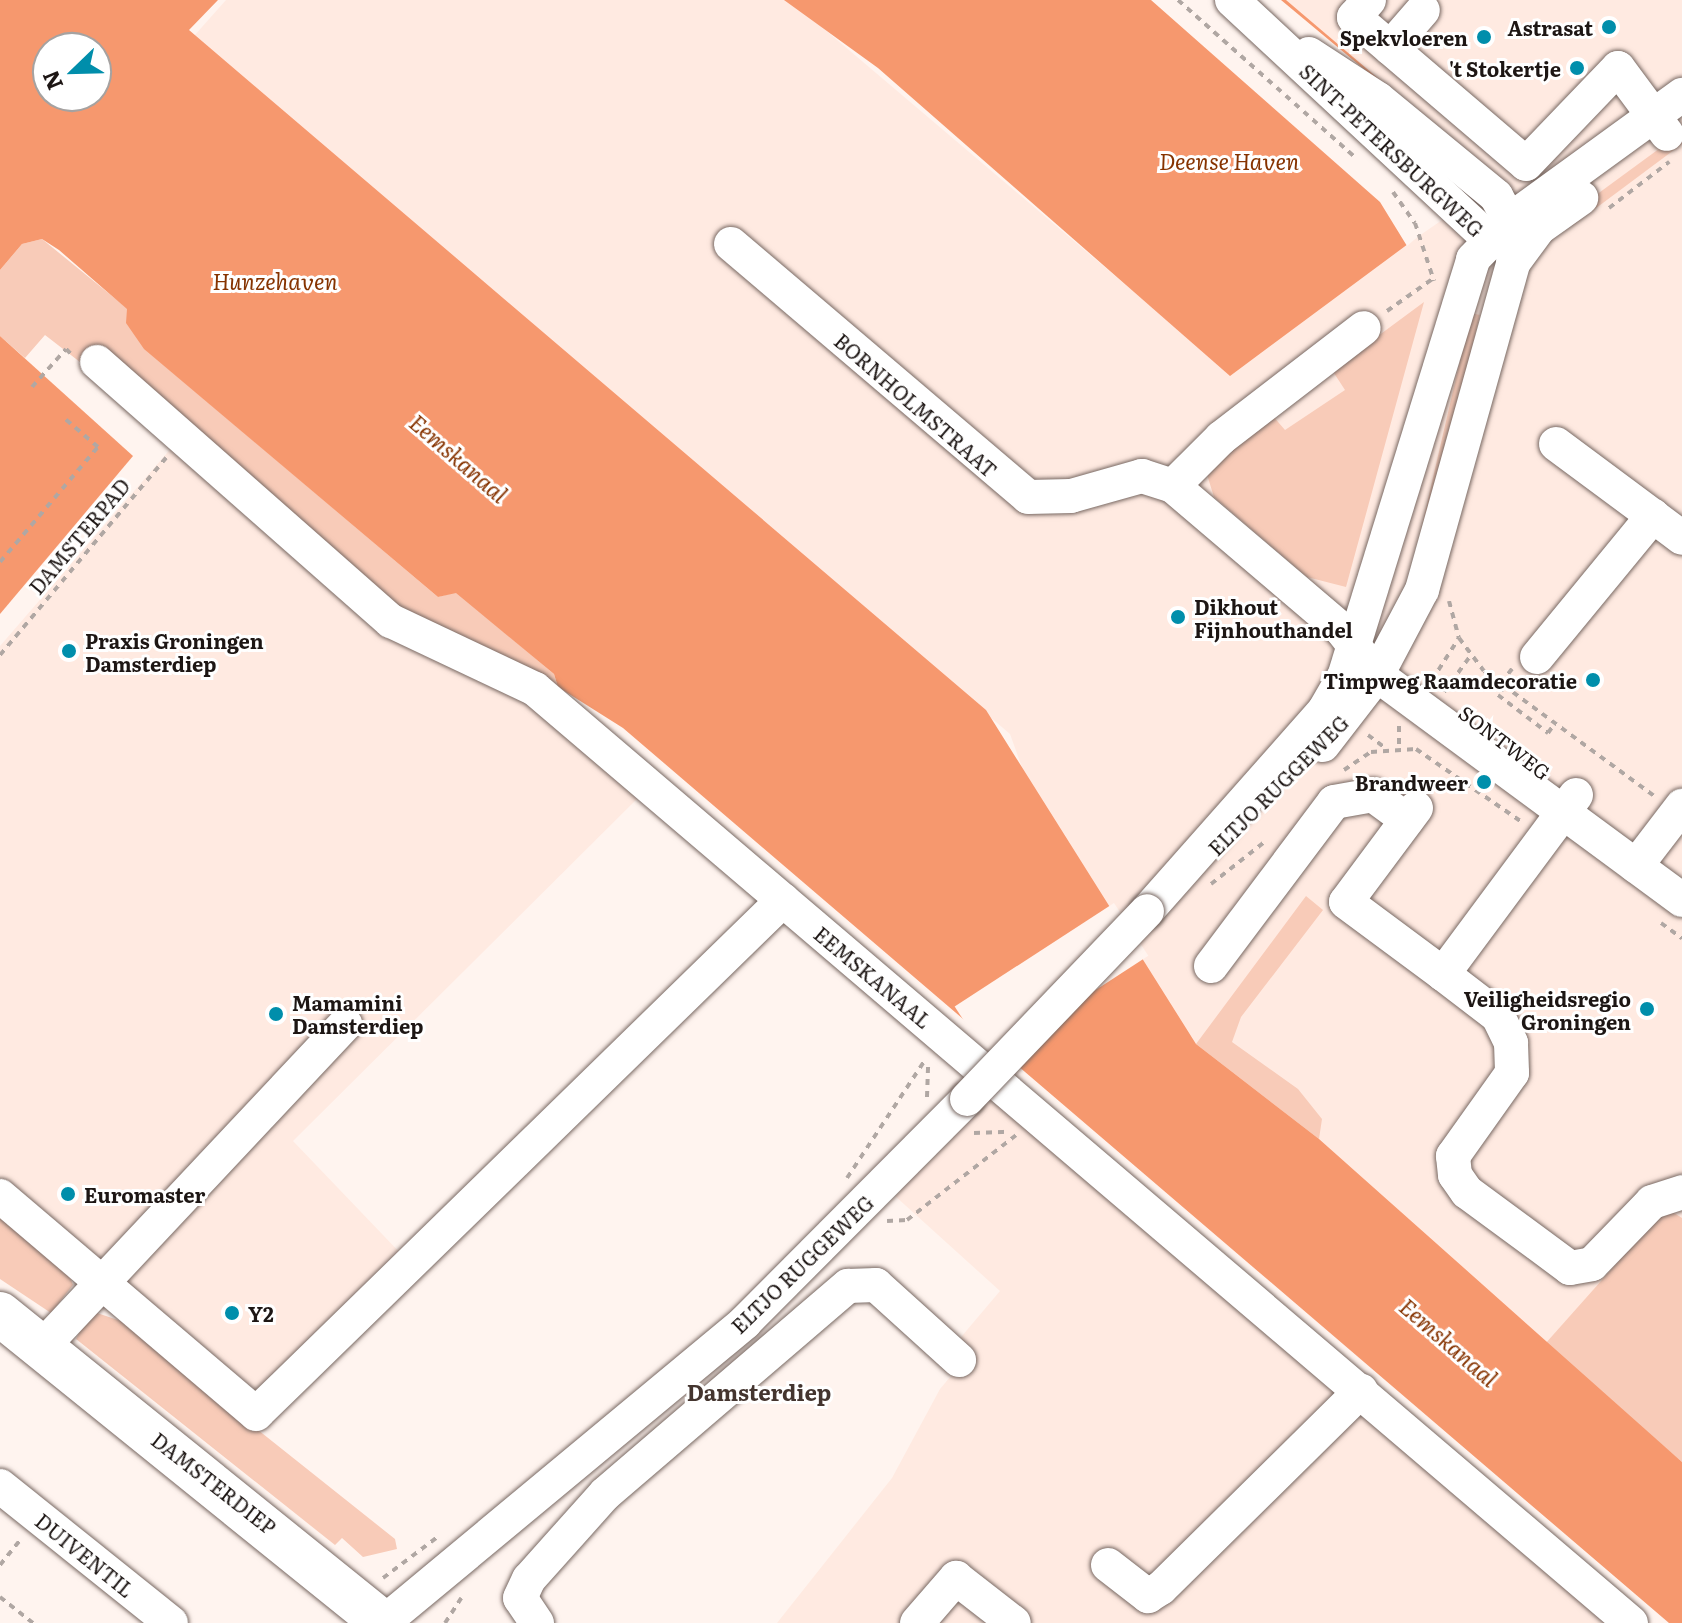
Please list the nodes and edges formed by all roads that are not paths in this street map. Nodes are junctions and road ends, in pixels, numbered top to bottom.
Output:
1 (1240, 7) edge
2 (1361, 8) edge
3 (1423, 10) dead end
4 (1390, 48) junction
5 (1682, 95) edge
6 (1671, 131) edge
7 (1508, 235) junction
8 (731, 244) dead end
9 (1364, 328) road end
10 (97, 362) road end
11 (1556, 444) dead end
12 (1173, 486) junction
13 (1653, 516) junction
14 (1682, 538) edge
15 (1357, 645) junction
16 (1537, 657) dead end
17 (1384, 665) junction
18 (1679, 809) edge
19 (1562, 815) junction
20 (1643, 857) junction
21 (1188, 870) junction
22 (1682, 872) edge
23 (783, 900) junction
24 (1682, 900) edge
25 (1211, 966) dead end
26 (1443, 974) junction
27 (345, 1024) dead end
28 (1682, 1192) edge
29 (0, 1196) edge
30 (95, 1283) junction
31 (0, 1314) edge
32 (42, 1347) junction
33 (959, 1360) dead end
34 (1361, 1391) junction
35 (0, 1486) edge
36 (1108, 1565) dead end
37 (381, 1613) edge
38 (171, 1623) edge
39 (537, 1623) edge
40 (917, 1623) edge
41 (1014, 1623) edge
42 (1631, 1623) edge

1 - 7 street, SINT-PETERSBURGWEG
1 - 7 street, SINT-PETERSBURGWEG
2 - 4 street
3 - 4 street
4 - 6 street
5 - 6 street
6 - 7 street
7 - 15 street
7 - 17 street
8 - 12 street, BORNHOLMSTRAAT
9 - 12 street
10 - 23 street, EEMSKANAAL
11 - 13 street
12 - 15 street, SONTWEG
13 - 14 street
13 - 16 street
15 - 17 street, SONTWEG
15 - 21 street, ELTJO RUGGEWEG
17 - 19 street, SONTWEG
17 - 21 street, ELTJO RUGGEWEG
18 - 20 street
19 - 20 street, SONTWEG
19 - 26 street
20 - 22 street, SONTWEG
20 - 24 street, SONTWEG
21 - 37 street, ELTJO RUGGEWEG, bridge
23 - 30 street
23 - 34 street, EEMSKANAAL
25 - 26 street
26 - 28 street
27 - 30 street
29 - 30 street
30 - 32 street
31 - 32 main road, DAMSTERDIEP
32 - 37 main road, DAMSTERDIEP
33 - 39 street
34 - 36 street
34 - 42 street, EEMSKANAAL
35 - 38 street, DUIVENTIL
40 - 41 street

